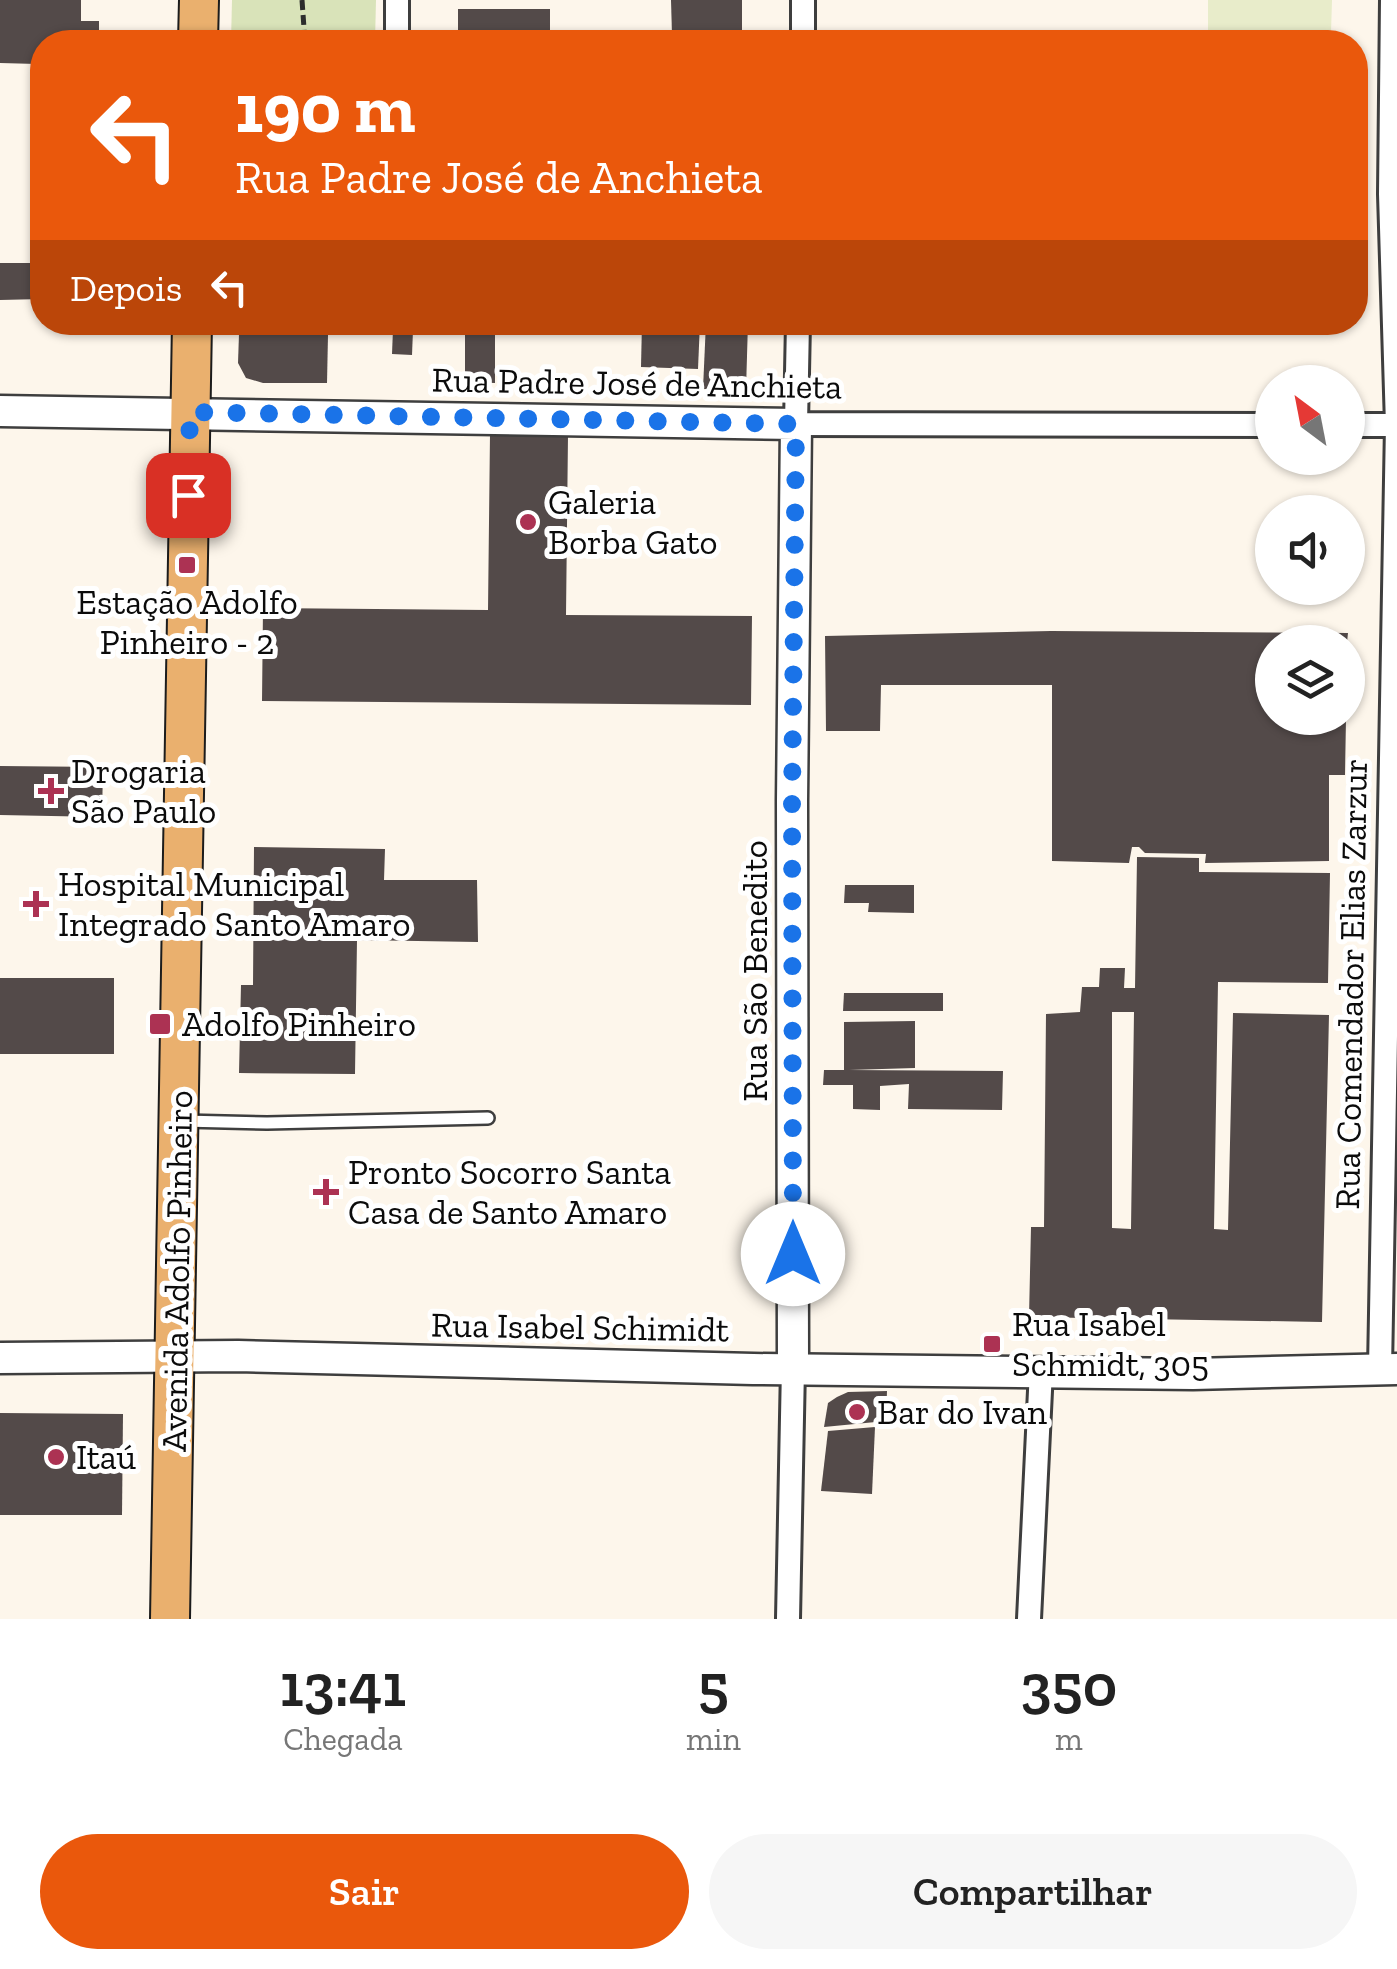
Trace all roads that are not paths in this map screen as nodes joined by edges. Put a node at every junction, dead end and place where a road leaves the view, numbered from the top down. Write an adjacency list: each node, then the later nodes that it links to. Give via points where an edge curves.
1 (199, 0): 5 (main road)
2 (397, 0): 6 (street)
3 (804, 0): 7 (street)
4 (1392, 0): 8 (street, Rua Comendador Elias Zarzur)
5 (198, 30)
6 (398, 30)
7 (803, 30)
8 (1393, 194): 16 (street, Rua Comendador Elias Zarzur)
9 (192, 335): 12 (main road, Avenida Adolfo Pinheiro)
10 (798, 335): 13 (street, Rua São Benedito)
11 (0, 411): 12 (street, Rua Padre José de Anchieta)
12 (190, 412): 13 (street, Rua Padre José de Anchieta); 18 (main road, Avenida Adolfo Pinheiro)
13 (796, 424): 14 (street, Rua Padre José de Anchieta); 21 (street, Rua São Benedito)
14 (1255, 425)
15 (1365, 425): 16 (street)
16 (1397, 426): 22 (street, Rua Comendador Elias Zarzur)
17 (488, 1118): 18 (lane)
18 (180, 1120): 19 (main road, Avenida Adolfo Pinheiro)
19 (176, 1356): 20 (street, Rua Isabel Schimidt); 21 (street, Rua Isabel Schimidt); 24 (main road, Avenida Adolfo Pinheiro)
20 (0, 1358)
21 (793, 1367): 23 (street, Rua Isabel Schimidt); 25 (street, Rua São Benedito)
22 (1388, 1369): 23 (street, Rua Isabel Schimidt)
23 (1042, 1370): 26 (street)
24 (170, 1619)
25 (788, 1619)
26 (1029, 1619)

